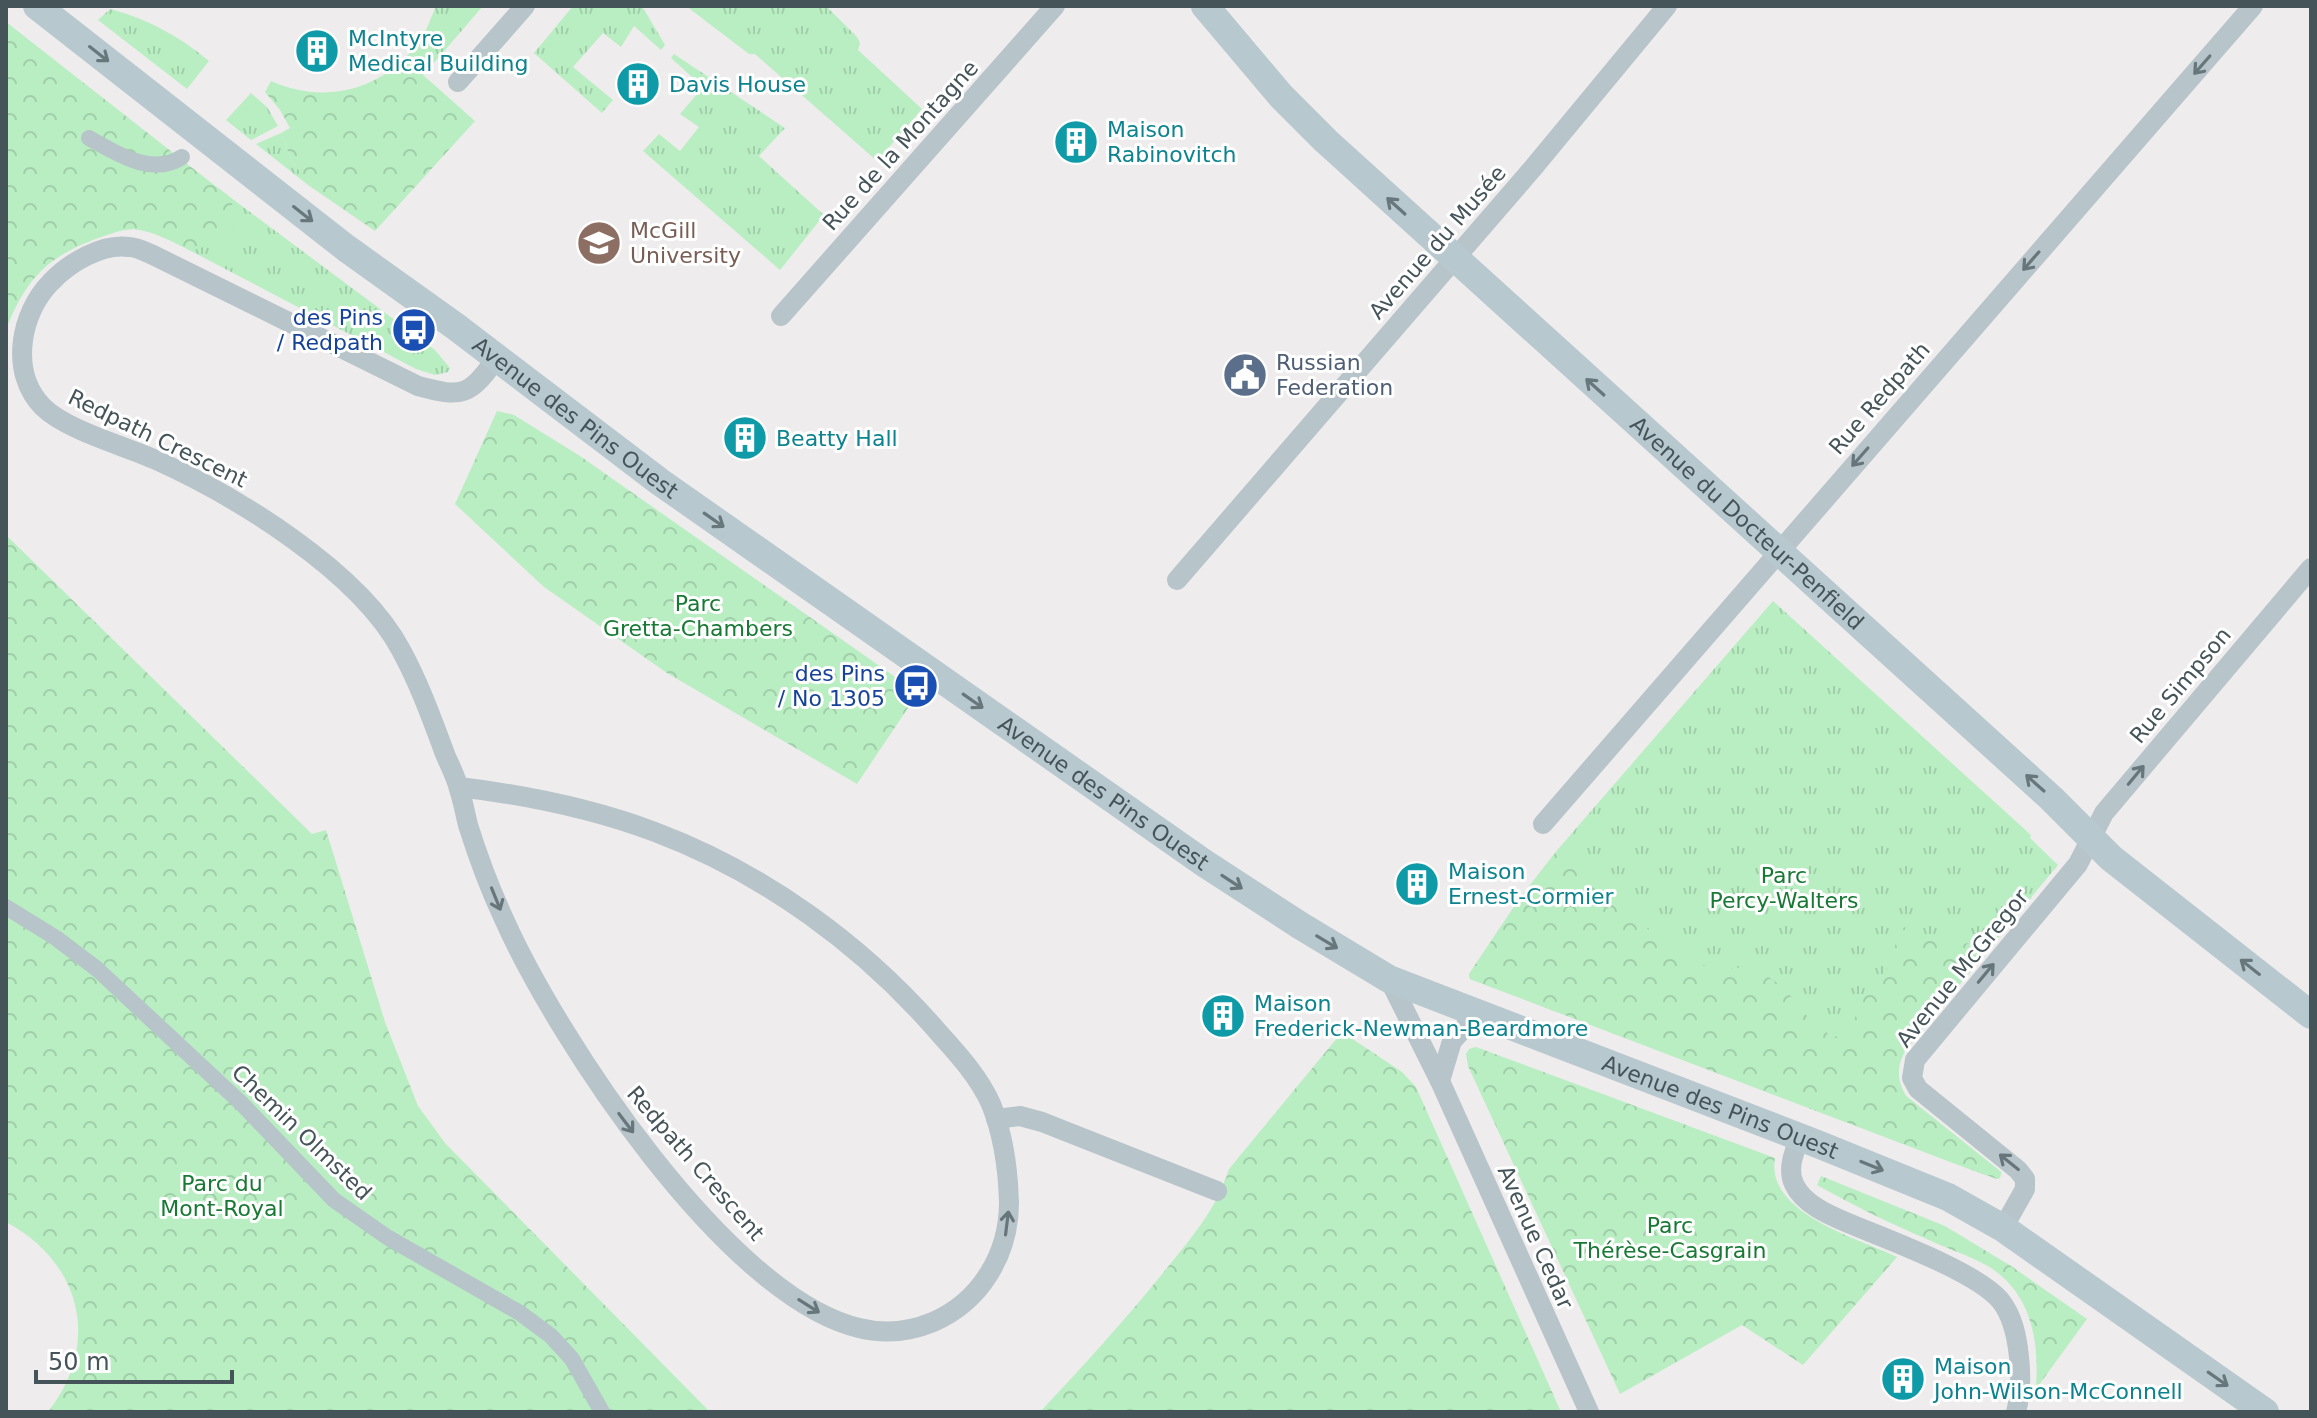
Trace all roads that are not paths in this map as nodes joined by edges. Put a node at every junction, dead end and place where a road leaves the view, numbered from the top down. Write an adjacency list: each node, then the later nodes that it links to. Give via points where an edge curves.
1 (37, 6): 12 (main road, Avenue des Pins Ouest, one-way to 12)
2 (525, 6): 7 (street)
3 (1055, 6): 11 (street, Rue de la Montagne)
4 (1205, 6): 10 (main road, Avenue du Docteur-Penfield, one-way to 4, via 1288,104)
5 (1667, 6): 10 (street, Avenue du Musée)
6 (2253, 6): 13 (street, Rue Redpath, one-way to 13)
7 (458, 82)
8 (89, 138): 9 (street, via 147,164)
9 (182, 157)
10 (1454, 258): 13 (main road, Avenue du Docteur-Penfield, one-way to 10); 15 (street, Avenue du Musée)
11 (781, 316)
12 (496, 359): 16 (street, Redpath Crescent, via 478,385 465,391 418,386 153,255 121,246 73,264 47,286 27,321 22,345 30,388 47,411 247,508 371,607 406,659); 20 (main road, Avenue des Pins Ouest, one-way to 20, via 660,482 1192,855)
13 (1778, 552): 17 (street, Rue Redpath); 18 (main road, Avenue du Docteur-Penfield, one-way to 13)
14 (2311, 568): 18 (street, Rue Simpson, one-way to 14, via 2104,813)
15 (1177, 580)
16 (459, 787): 24 (street, Redpath Crescent, via 564,804 622,821 699,851 765,887 842,940 904,995 970,1069); 24 (street, Redpath Crescent, one-way to 24, via 468,826 511,934 543,996 613,1106 734,1247 813,1309 855,1327 900,1331 943,1317 979,1287 996,1261 1007,1229 1005,1161)
17 (1543, 824)
18 (2090, 838): 22 (main road, Avenue du Docteur-Penfield, one-way to 18); 27 (street, Avenue McGregor, one-way to 18, via 2025,1189 2025,1179 1918,1089 1913,1065 2078,864)
19 (6, 907): 28 (street, Chemin Olmsted, via 97,969 241,1103 334,1200 551,1336 572,1359)
20 (1389, 979): 21 (main road, Avenue des Pins Ouest); 23 (street, Avenue Cedar)
21 (1477, 1014): 23 (street, via 1452,1041); 25 (main road, Avenue des Pins Ouest)
22 (2311, 1015)
23 (1440, 1081): 29 (street, Avenue Cedar)
24 (996, 1119): 26 (street, via 1020,1116 1042,1122)
25 (1800, 1137): 27 (main road, Avenue des Pins Ouest, one-way to 27, via 1948,1197); 30 (street, via 1791,1176 1807,1200 1968,1276 2000,1300 2018,1342)
26 (1217, 1191)
27 (2003, 1228): 31 (main road, Avenue des Pins Ouest, one-way to 31)
28 (602, 1412)
29 (1589, 1412)
30 (2016, 1412)
31 (2265, 1412)

